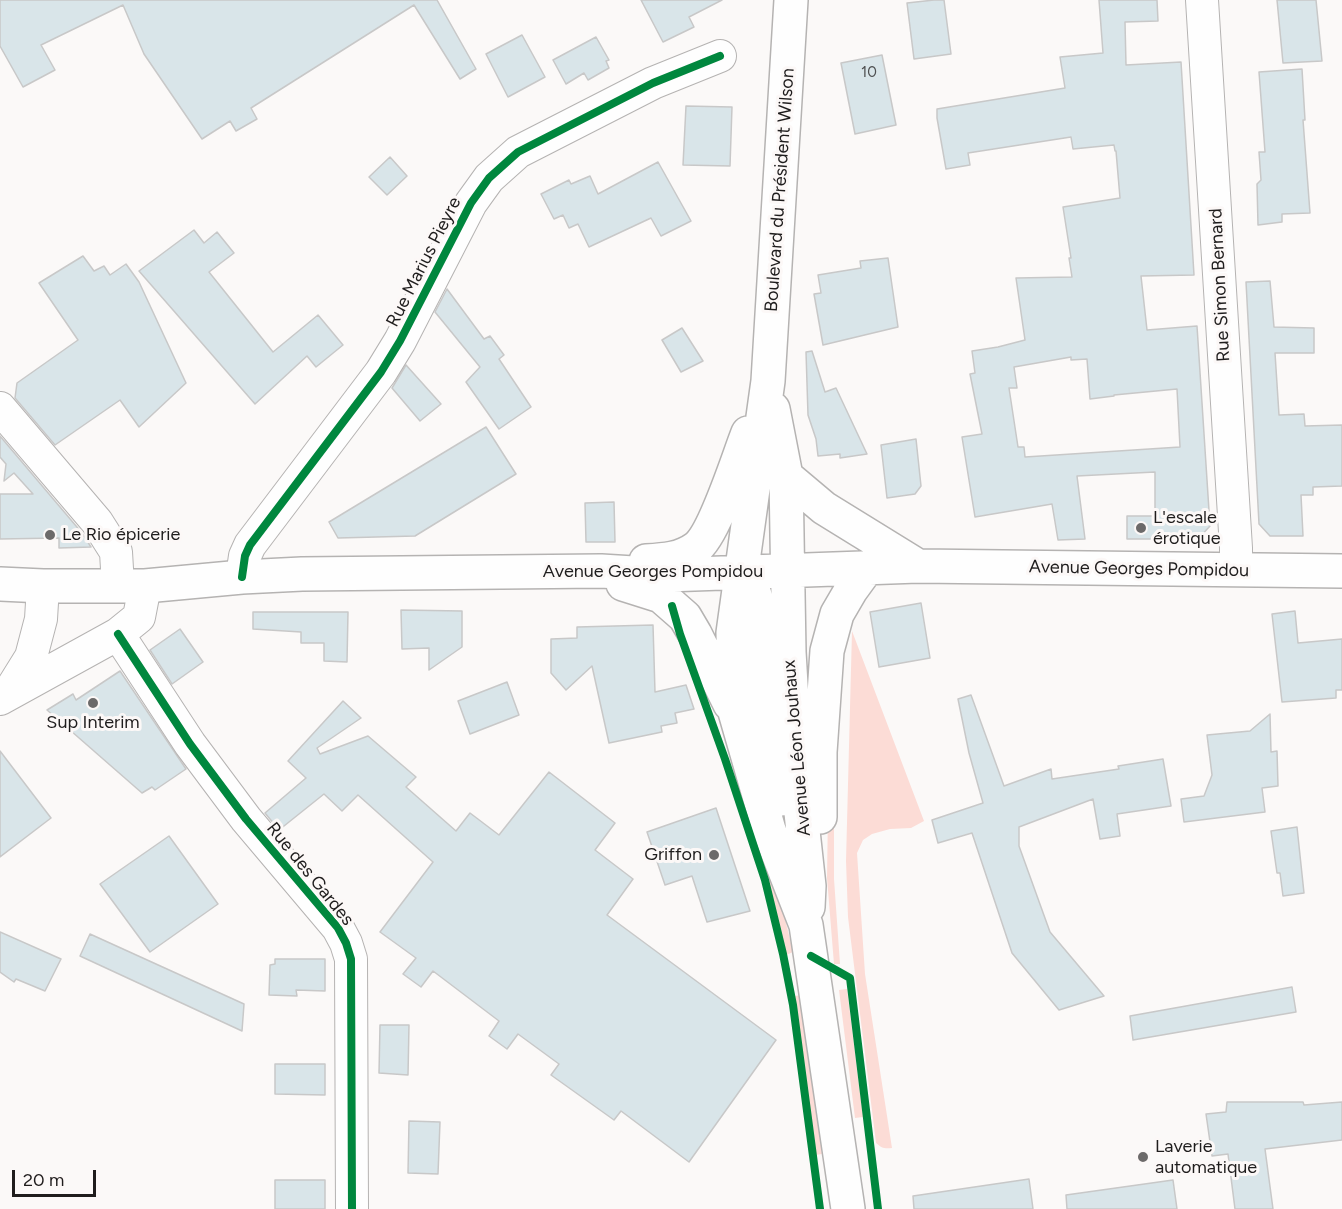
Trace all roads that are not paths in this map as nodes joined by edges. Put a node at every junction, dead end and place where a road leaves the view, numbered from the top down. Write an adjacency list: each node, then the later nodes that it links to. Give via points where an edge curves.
1 (791, 0): 4 (main road, Boulevard du Président Wilson)
2 (1202, 0): 9 (street, Rue Simon Bernard)
3 (720, 56): 14 (street, Rue Marius Pieyre, via 653,83 518,152 489,178 471,203 381,372 250,545)
4 (768, 381): 6 (main road, Boulevard du Président Wilson); 11 (main road, via 705,539 671,560 626,562); 13 (main road, Boulevard du Président Wilson)
5 (0, 408): 17 (street, via 97,522)
6 (786, 476): 7 (main road, via 824,508); 12 (main road, Boulevard du Président Wilson)
7 (918, 566): 8 (main road, Avenue Georges Pompidou); 9 (main road, Avenue Georges Pompidou)
8 (867, 568): 12 (main road, Avenue Georges Pompidou); 21 (main road, via 837,614 826,651 819,857)
9 (1236, 569): 10 (main road, Avenue Georges Pompidou)
10 (1342, 570)
11 (601, 571): 13 (main road, Avenue Georges Pompidou, via 666,575); 14 (main road, Avenue Georges Pompidou); 20 (main road, via 618,582 661,596 685,617)
12 (788, 571): 13 (main road, Avenue Georges Pompidou); 21 (main road, Avenue Léon Jouhaux, via 796,767)
13 (742, 572): 20 (main road, Avenue Léon Jouhaux, via 733,633); 21 (main road, via 755,595 760,691 791,845)
14 (242, 578): 17 (main road, Avenue Georges Pompidou)
15 (0, 584): 16 (main road, Avenue Georges Pompidou)
16 (43, 586): 17 (main road, Avenue Georges Pompidou); 19 (street, via 41,619 31,657)
17 (131, 586): 18 (street, via 140,617)
18 (118, 634): 19 (street); 23 (street, Rue des Gardes, via 190,744 346,943 351,960)
19 (4, 697)
20 (735, 712): 22 (main road, Avenue Léon Jouhaux, via 769,830)
21 (809, 886): 22 (main road, Avenue Léon Jouhaux)
22 (806, 925): 24 (main road, Avenue Léon Jouhaux)
23 (352, 1209)
24 (848, 1209)

